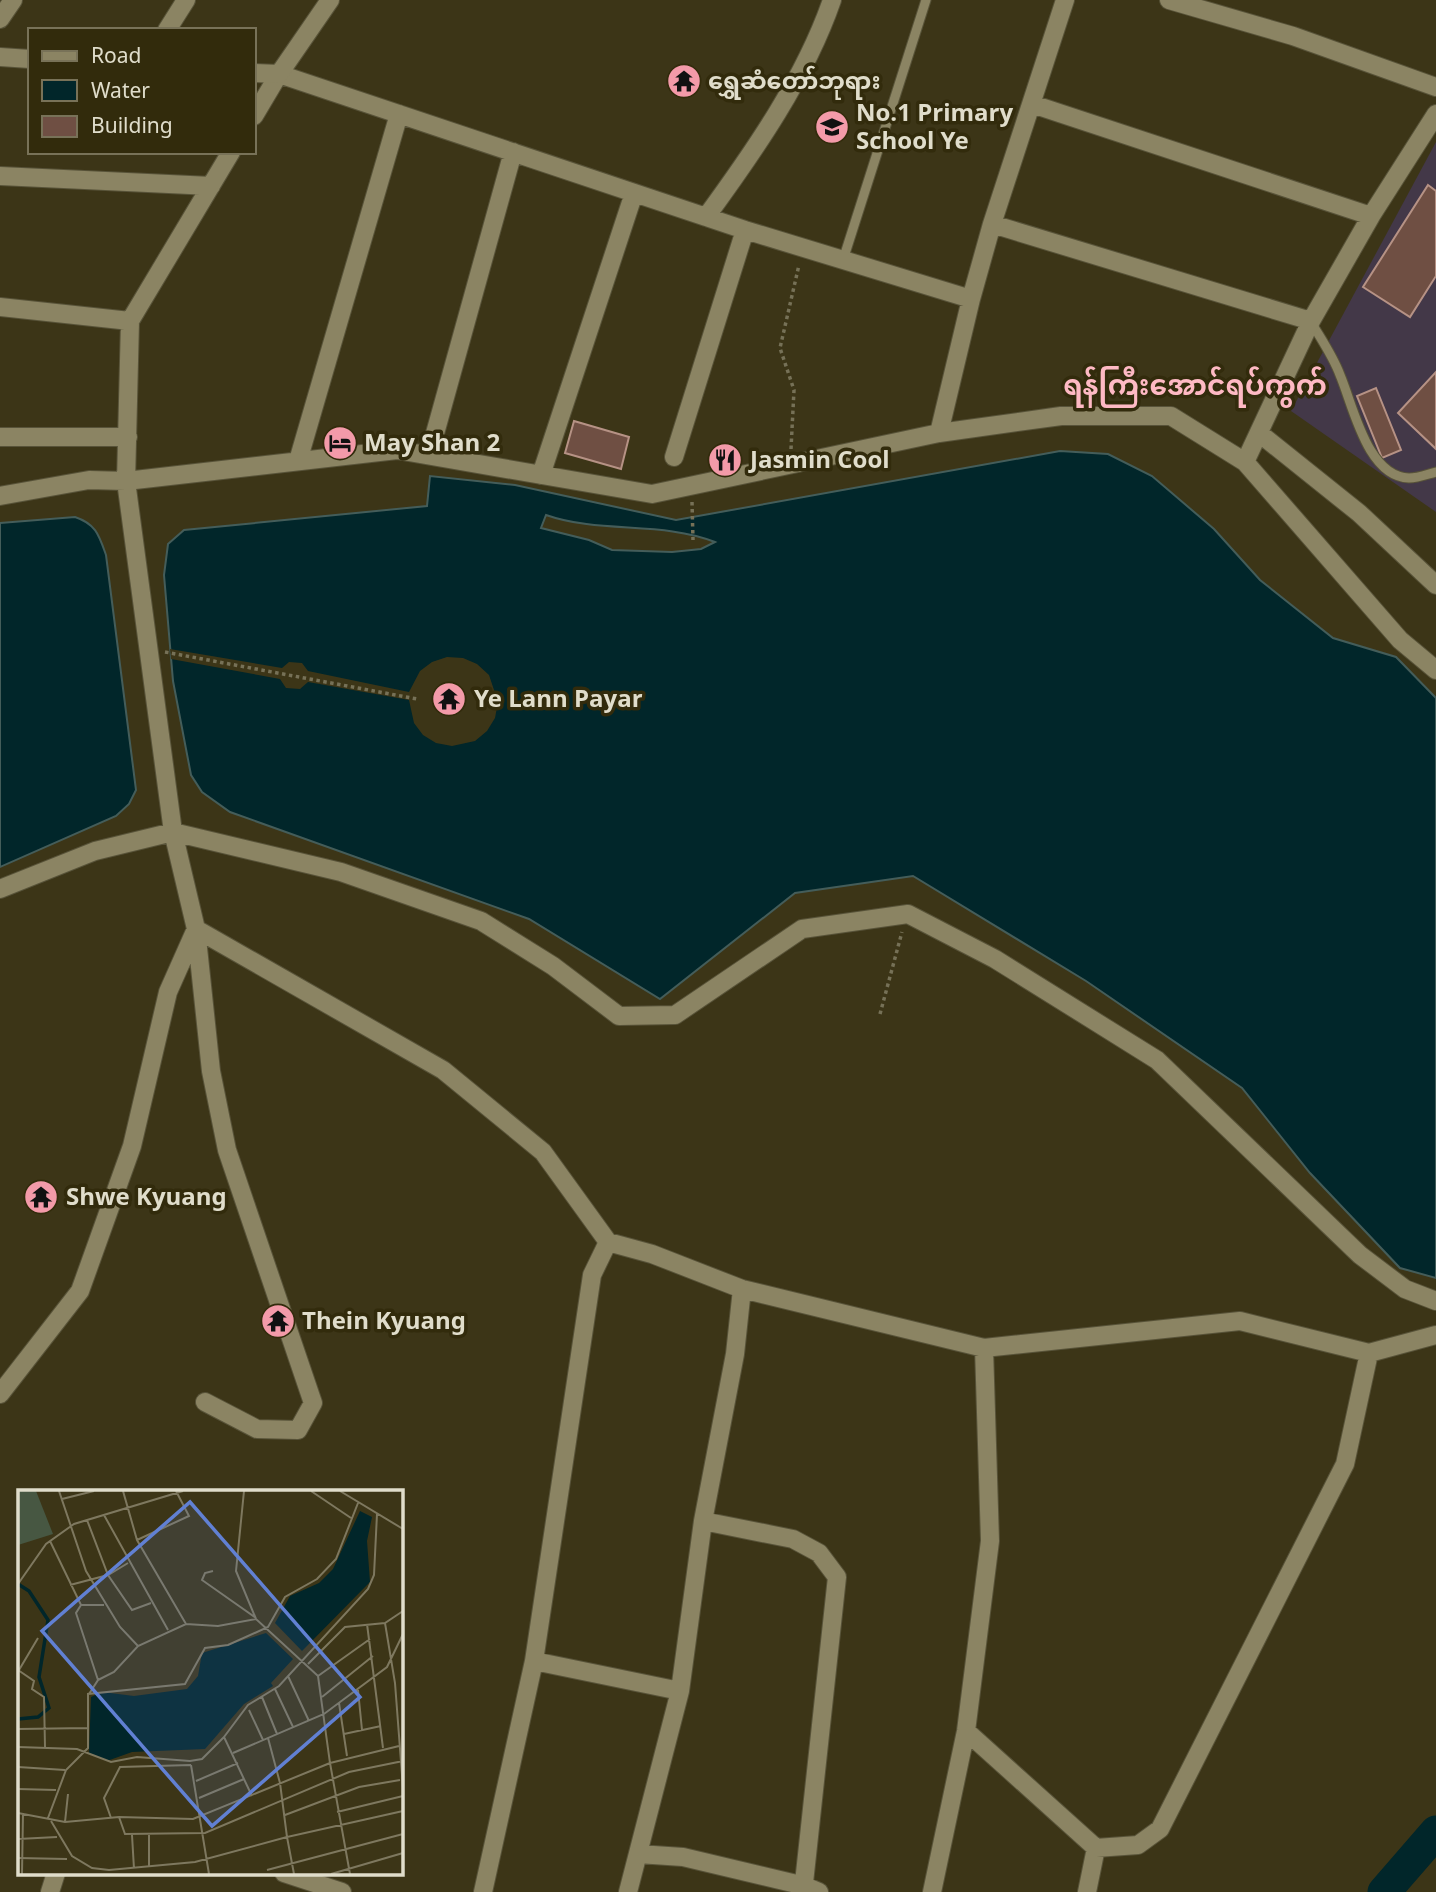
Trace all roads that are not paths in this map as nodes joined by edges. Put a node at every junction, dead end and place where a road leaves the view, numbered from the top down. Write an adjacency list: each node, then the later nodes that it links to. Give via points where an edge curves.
1 (13, 0): 8 (street)
2 (186, 0): 9 (street)
3 (330, 0): 13 (street)
4 (832, 0): 25 (street, via 820,35 751,155)
5 (926, 0): 28 (lane)
6 (1065, 0): 15 (street)
7 (1169, 0): 14 (street, via 1293,36)
8 (0, 19)
9 (168, 28)
10 (0, 57): 11 (street)
11 (28, 58)
12 (256, 72): 13 (street)
13 (279, 74): 16 (street); 17 (street)
14 (1436, 87)
15 (1032, 104): 24 (street); 26 (street)
16 (256, 113)
17 (398, 114): 19 (street); 39 (street)
18 (1436, 114): 24 (street)
19 (513, 152): 23 (street); 37 (street)
20 (230, 154): 22 (street)
21 (0, 176): 22 (street)
22 (211, 186): 31 (street)
23 (634, 193): 25 (street); 42 (street)
24 (1371, 216): 32 (street)
25 (706, 217): 27 (street)
26 (992, 224): 29 (street); 32 (street)
27 (745, 230): 28 (street); 38 (street)
28 (843, 260): 29 (street)
29 (971, 299): 33 (street)
30 (0, 307): 31 (street)
31 (130, 321): 36 (street)
32 (1311, 321): 34 (street); 41 (lane, via 1340,373 1357,425 1376,460 1408,478)
33 (939, 433): 40 (street, via 1061,416 1171,416); 42 (street, via 652,494)
34 (1259, 433): 40 (street); 45 (street, via 1359,513)
35 (0, 437): 36 (street)
36 (128, 437): 43 (street)
37 (429, 455): 39 (street, via 397,450); 42 (street)
38 (674, 457)
39 (298, 461): 43 (street)
40 (1245, 462): 46 (street, via 1400,640)
41 (1436, 472)
42 (541, 475)
43 (126, 481): 44 (street, via 89,481); 47 (street)
44 (0, 496)
45 (1436, 585)
46 (1436, 670)
47 (173, 832): 48 (street, via 95,851); 49 (street); 52 (street, via 341,872 481,921 553,966 619,1016 675,1015 802,929 908,914 995,959 1157,1060 1360,1255 1405,1289)
48 (0, 889)
49 (196, 929): 50 (street, via 443,1070 543,1152); 56 (street, via 168,992 132,1146 80,1291); 57 (street, via 211,1071 227,1150 313,1403 298,1430 257,1429)
50 (608, 1242): 51 (street); 59 (street, via 592,1275)
51 (742, 1289): 54 (street); 58 (street, via 736,1354)
52 (1436, 1301)
53 (1436, 1335): 55 (street)
54 (984, 1348): 55 (street, via 1240,1321); 61 (street, via 990,1541)
55 (1369, 1353): 62 (street, via 1345,1464 1160,1829 1138,1845)
56 (0, 1394)
57 (205, 1402)
58 (703, 1521): 60 (street); 66 (street, via 793,1539 819,1553 837,1577)
59 (534, 1661): 60 (street); 69 (street)
60 (680, 1691): 63 (street)
61 (965, 1731): 62 (street); 71 (street)
62 (1096, 1848): 72 (street)
63 (638, 1854): 66 (street, via 684,1857); 70 (street)
64 (56, 1874): 67 (street)
65 (287, 1874): 68 (street)
66 (809, 1890)
67 (50, 1892)
68 (342, 1892)
69 (484, 1892)
70 (628, 1892)
71 (932, 1892)
72 (1087, 1892)

